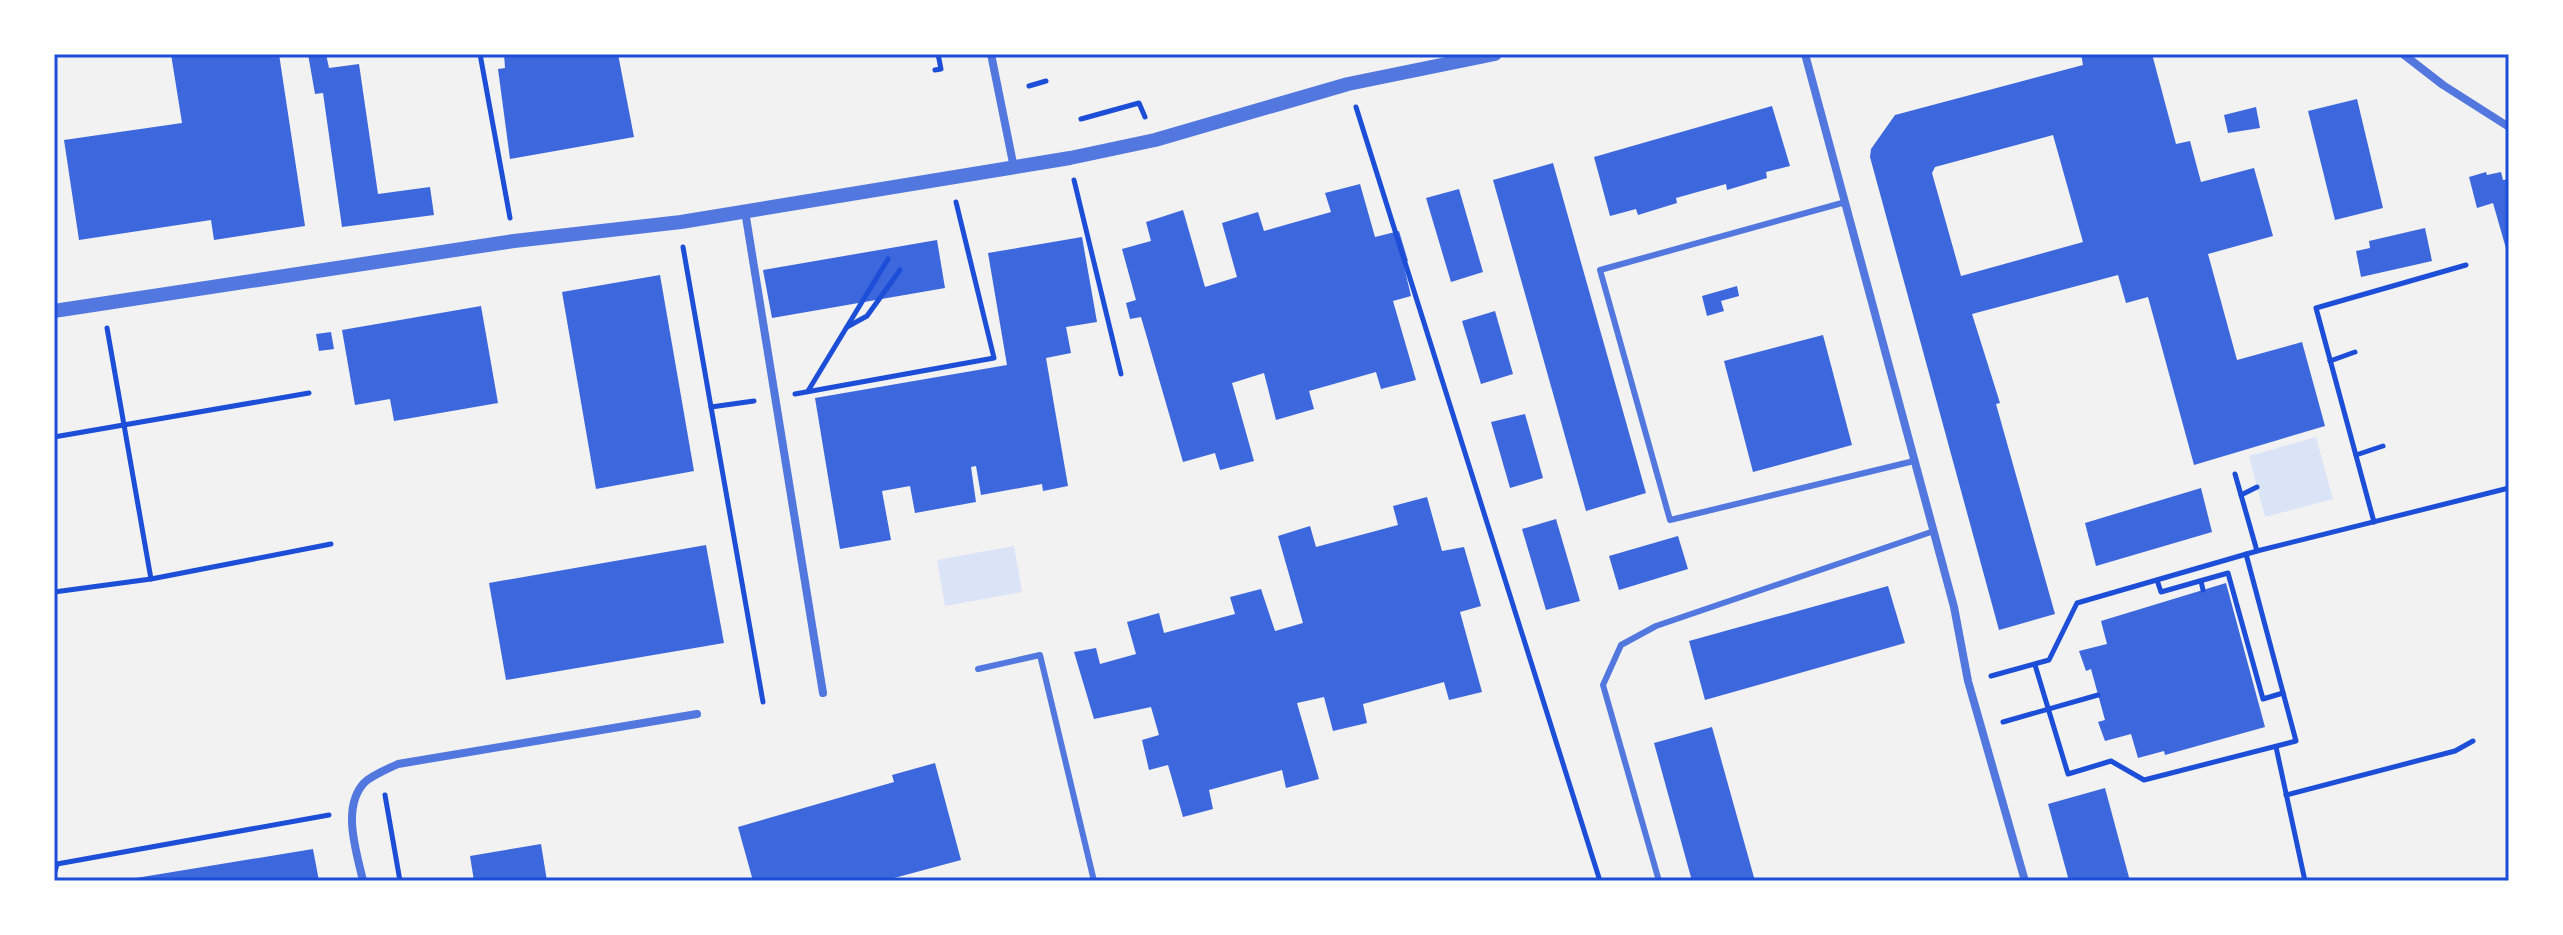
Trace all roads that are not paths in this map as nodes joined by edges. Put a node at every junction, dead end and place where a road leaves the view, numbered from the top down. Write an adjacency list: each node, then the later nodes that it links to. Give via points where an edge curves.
1 (991, 54): 6 (street)
2 (1495, 54): 6 (street, via 1348,84 1155,140)
3 (1805, 54): 7 (street)
4 (2403, 54): 5 (street)
5 (2509, 127)
6 (1014, 168): 8 (street)
7 (1842, 203): 10 (street); 10 (lane, via 1600,270 1670,520)
8 (745, 211): 9 (street); 13 (street)
9 (54, 311)
10 (1914, 461): 11 (street)
11 (1934, 531): 17 (lane, via 1656,626 1621,645 1603,685); 18 (street, via 1968,681)
12 (978, 669): 16 (lane, via 1040,655)
13 (823, 693)
14 (697, 714): 15 (street, via 398,764 364,783 353,811)
15 (363, 881)
16 (1094, 881)
17 (1659, 881)
18 (2025, 881)

